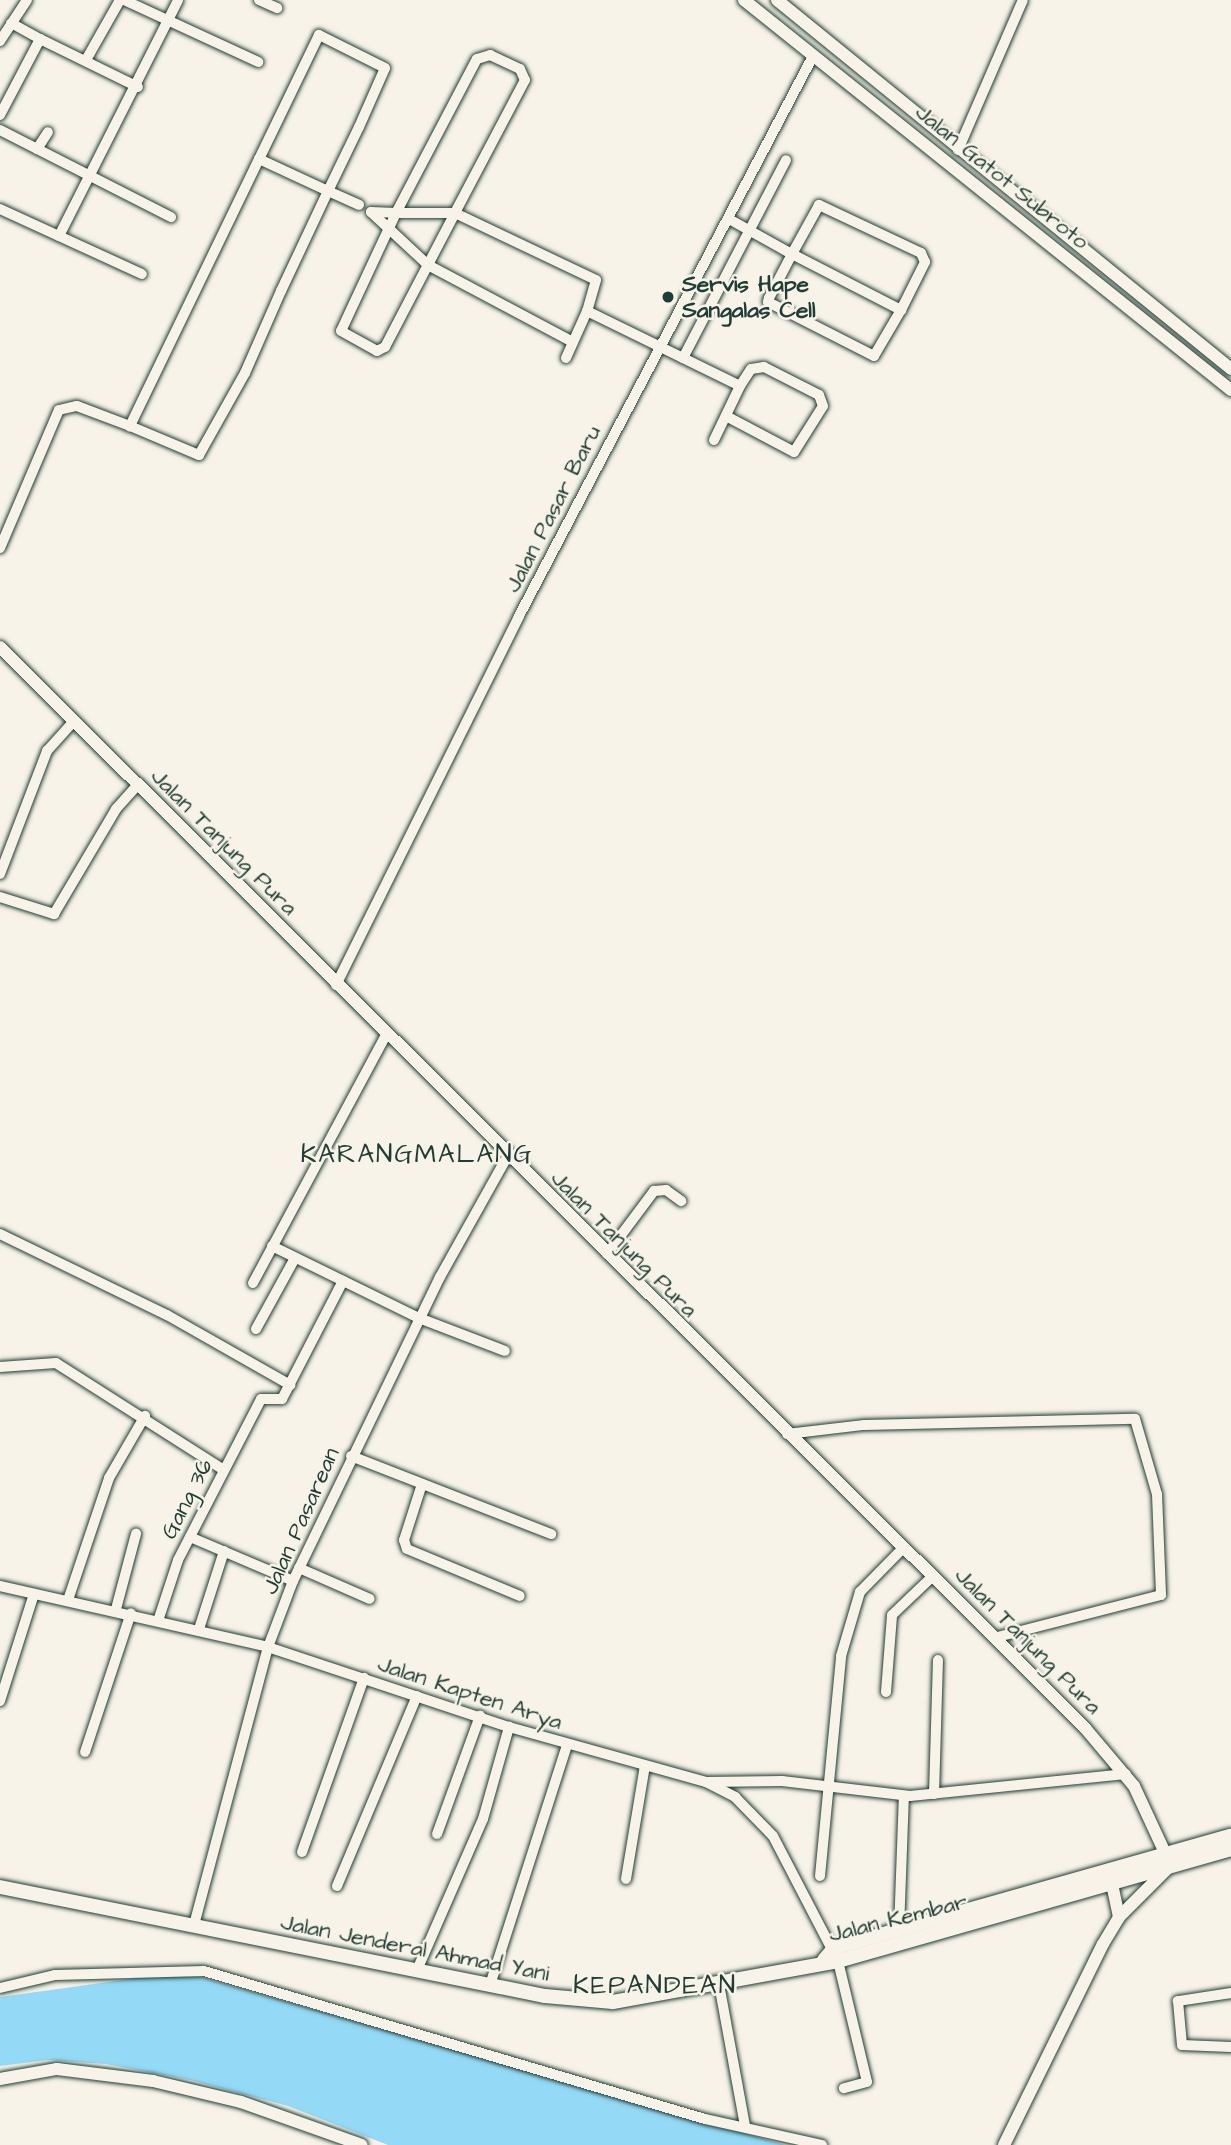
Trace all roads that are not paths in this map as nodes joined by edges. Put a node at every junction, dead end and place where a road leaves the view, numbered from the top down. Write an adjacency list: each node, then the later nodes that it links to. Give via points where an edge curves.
1 (27, 0): 10 (street)
2 (122, 0): 9 (street); 14 (street)
3 (178, 0): 9 (street)
4 (259, 0): 8 (street)
5 (744, 0): 13 (street, Jalan Gatot Subroto)
6 (776, 0): 21 (street, Jalan Gatot Subroto)
7 (1023, 0): 21 (street)
8 (277, 8)
9 (169, 21): 15 (street); 16 (street)
10 (11, 23): 11 (street); 12 (street)
11 (40, 39): 14 (street); 17 (street)
12 (0, 41)
13 (813, 56): 31 (street, Jalan Pasar Baru); 46 (street, Jalan Gatot Subroto)
14 (86, 60): 16 (street)
15 (257, 62)
16 (138, 86): 24 (street)
17 (0, 115)
18 (0, 131): 20 (street)
19 (48, 132): 20 (street)
20 (37, 149): 24 (street)
21 (958, 150): 44 (street, Jalan Gatot Subroto)
22 (259, 159): 25 (street); 25 (street, via 319,35 385,68); 48 (street)
23 (786, 160): 33 (street)
24 (92, 175): 30 (street); 34 (street)
25 (328, 191): 26 (street); 48 (street, via 245,373 199,455)
26 (359, 205)
27 (0, 209): 34 (street)
28 (455, 213): 29 (street); 29 (street, via 525,80 520,69 490,55 471,69); 36 (street); 39 (street, via 596,280)
29 (396, 214): 32 (street); 32 (street, via 371,212)
30 (171, 217)
31 (729, 219): 33 (street); 41 (street, Jalan Pasar Baru)
32 (388, 229): 36 (street); 36 (street, via 342,334 381,350)
33 (750, 232): 35 (street); 43 (street)
34 (60, 236): 37 (street)
35 (792, 254): 38 (street); 38 (street, via 769,298 772,310 874,356); 38 (street, via 818,207 827,205 925,257)
36 (428, 265): 40 (street)
37 (142, 274)
38 (901, 310)
39 (587, 311): 40 (street); 41 (street)
40 (573, 342): 42 (street)
41 (659, 346): 43 (street); 56 (street, Jalan Pasar Baru)
42 (566, 358)
43 (683, 358): 45 (street)
44 (1231, 369)
45 (740, 386): 47 (street); 47 (street, via 751,369 764,367 819,395 823,406 794,452)
46 (1231, 390)
47 (726, 416): 49 (street)
48 (130, 426): 50 (street, via 77,406 59,410)
49 (713, 440)
50 (0, 548)
51 (0, 648): 52 (street, Jalan Tanjung Pura)
52 (72, 723): 53 (street, Jalan Tanjung Pura); 54 (street, via 47,751)
53 (137, 786): 55 (street, via 54,914); 56 (street, Jalan Tanjung Pura)
54 (0, 874)
55 (0, 897)
56 (337, 985): 57 (street, Jalan Tanjung Pura)
57 (386, 1035): 58 (street, Jalan Tanjung Pura); 61 (street)
58 (507, 1157): 62 (street, Jalan Tanjung Pura); 66 (street, Jalan Pasarean)
59 (681, 1201): 62 (street, via 661,1188 654,1191)
60 (0, 1234): 70 (street, via 167,1315)
61 (272, 1246): 63 (street); 65 (street)
62 (607, 1254): 72 (street, Jalan Tanjung Pura)
63 (295, 1258): 64 (street); 67 (street)
64 (343, 1281): 66 (street); 70 (street)
65 (253, 1283)
66 (419, 1318): 68 (street); 73 (street, Jalan Pasarean)
67 (256, 1329)
68 (505, 1351)
69 (0, 1367): 71 (street, via 56,1363)
70 (289, 1385): 74 (street, Gang 36, via 280,1400 261,1399)
71 (145, 1416): 74 (street); 88 (street, via 105,1488)
72 (787, 1434): 79 (street, Jalan Tanjung Pura); 93 (street, via 864,1424 1135,1419 1157,1494 1161,1595)
73 (351, 1457): 75 (street); 81 (street, Jalan Pasarean)
74 (224, 1470): 78 (street, Gang 36)
75 (422, 1484): 77 (street); 86 (street, via 405,1546)
76 (136, 1534): 89 (street)
77 (551, 1534)
78 (190, 1537): 80 (street); 91 (street, Gang 36)
79 (904, 1547): 82 (street, Jalan Tanjung Pura); 107 (street, via 866,1582 856,1601 837,1679)
80 (224, 1551): 83 (street); 92 (street)
81 (299, 1568): 83 (street, Jalan Pasarean); 87 (street)
82 (933, 1576): 93 (street, Jalan Tanjung Pura); 97 (street, via 892,1615)
83 (293, 1581): 94 (street, Jalan Pasarean)
84 (0, 1586): 85 (street, Jalan Kapten Arya)
85 (34, 1594): 88 (street, Jalan Kapten Arya); 99 (street)
86 (520, 1596)
87 (370, 1599)
88 (68, 1600): 89 (street, Jalan Kapten Arya)
89 (116, 1609): 90 (street, Jalan Kapten Arya)
90 (131, 1613): 91 (street, Jalan Kapten Arya); 103 (street)
91 (158, 1622): 92 (street, Jalan Kapten Arya)
92 (199, 1629): 94 (street, Jalan Kapten Arya)
93 (994, 1638): 105 (street, Jalan Tanjung Pura)
94 (268, 1647): 96 (street, Jalan Kapten Arya); 121 (street, Jalan Pasarean)
95 (938, 1660): 108 (street)
96 (364, 1678): 98 (street, Jalan Kapten Arya); 113 (street)
97 (886, 1692)
98 (417, 1696): 100 (street, Jalan Kapten Arya); 118 (street)
99 (0, 1701)
100 (480, 1716): 101 (street, Jalan Kapten Arya); 110 (street)
101 (509, 1727): 102 (street, Jalan Kapten Arya); 124 (street, via 482,1819)
102 (567, 1745): 104 (street, Jalan Kapten Arya); 126 (street)
103 (85, 1752)
104 (645, 1766): 106 (street, Jalan Kapten Arya); 116 (street)
105 (1126, 1774): 108 (street); 114 (street, Jalan Tanjung Pura)
106 (706, 1782): 107 (street, via 732,1778); 123 (street, Jalan Kapten Arya, via 760,1817)
107 (829, 1788): 109 (street); 115 (street)
108 (934, 1794): 109 (street)
109 (904, 1797): 122 (street)
110 (437, 1834)
111 (1231, 1836): 114 (main road, Jalan Kembar)
112 (1231, 1849): 114 (main road, Jalan Kembar)
113 (302, 1852)
114 (1167, 1861): 117 (main road, Jalan Kembar); 120 (street); 122 (main road, Jalan Kembar)
115 (820, 1876)
116 (626, 1879)
117 (1112, 1884): 120 (street); 123 (main road, Jalan Kembar)
118 (337, 1886)
119 (0, 1887): 121 (main road, Jalan Jenderal Ahmad Yani)
120 (1119, 1917): 135 (street)
121 (194, 1925): 124 (main road, Jalan Jenderal Ahmad Yani)
122 (899, 1930): 123 (main road, Jalan Kembar)
123 (832, 1956): 125 (main road, Jalan Jenderal Ahmad Yani); 131 (street, Jalan Kapten Arya, via 867,2082)
124 (417, 1970): 126 (main road, Jalan Jenderal Ahmad Yani)
125 (719, 1984): 126 (main road, Jalan Jenderal Ahmad Yani, via 613,2002); 132 (street)
126 (490, 1985)
127 (0, 1988): 132 (street, via 55,1975 204,1971)
128 (1231, 1993): 129 (street, via 1178,2001 1182,2045)
129 (1231, 2047)
130 (0, 2079): 133 (street, via 57,2070 153,2081 241,2102)
131 (844, 2088)
132 (745, 2125): 134 (street)
133 (362, 2145)
134 (822, 2145)
135 (1004, 2145)

